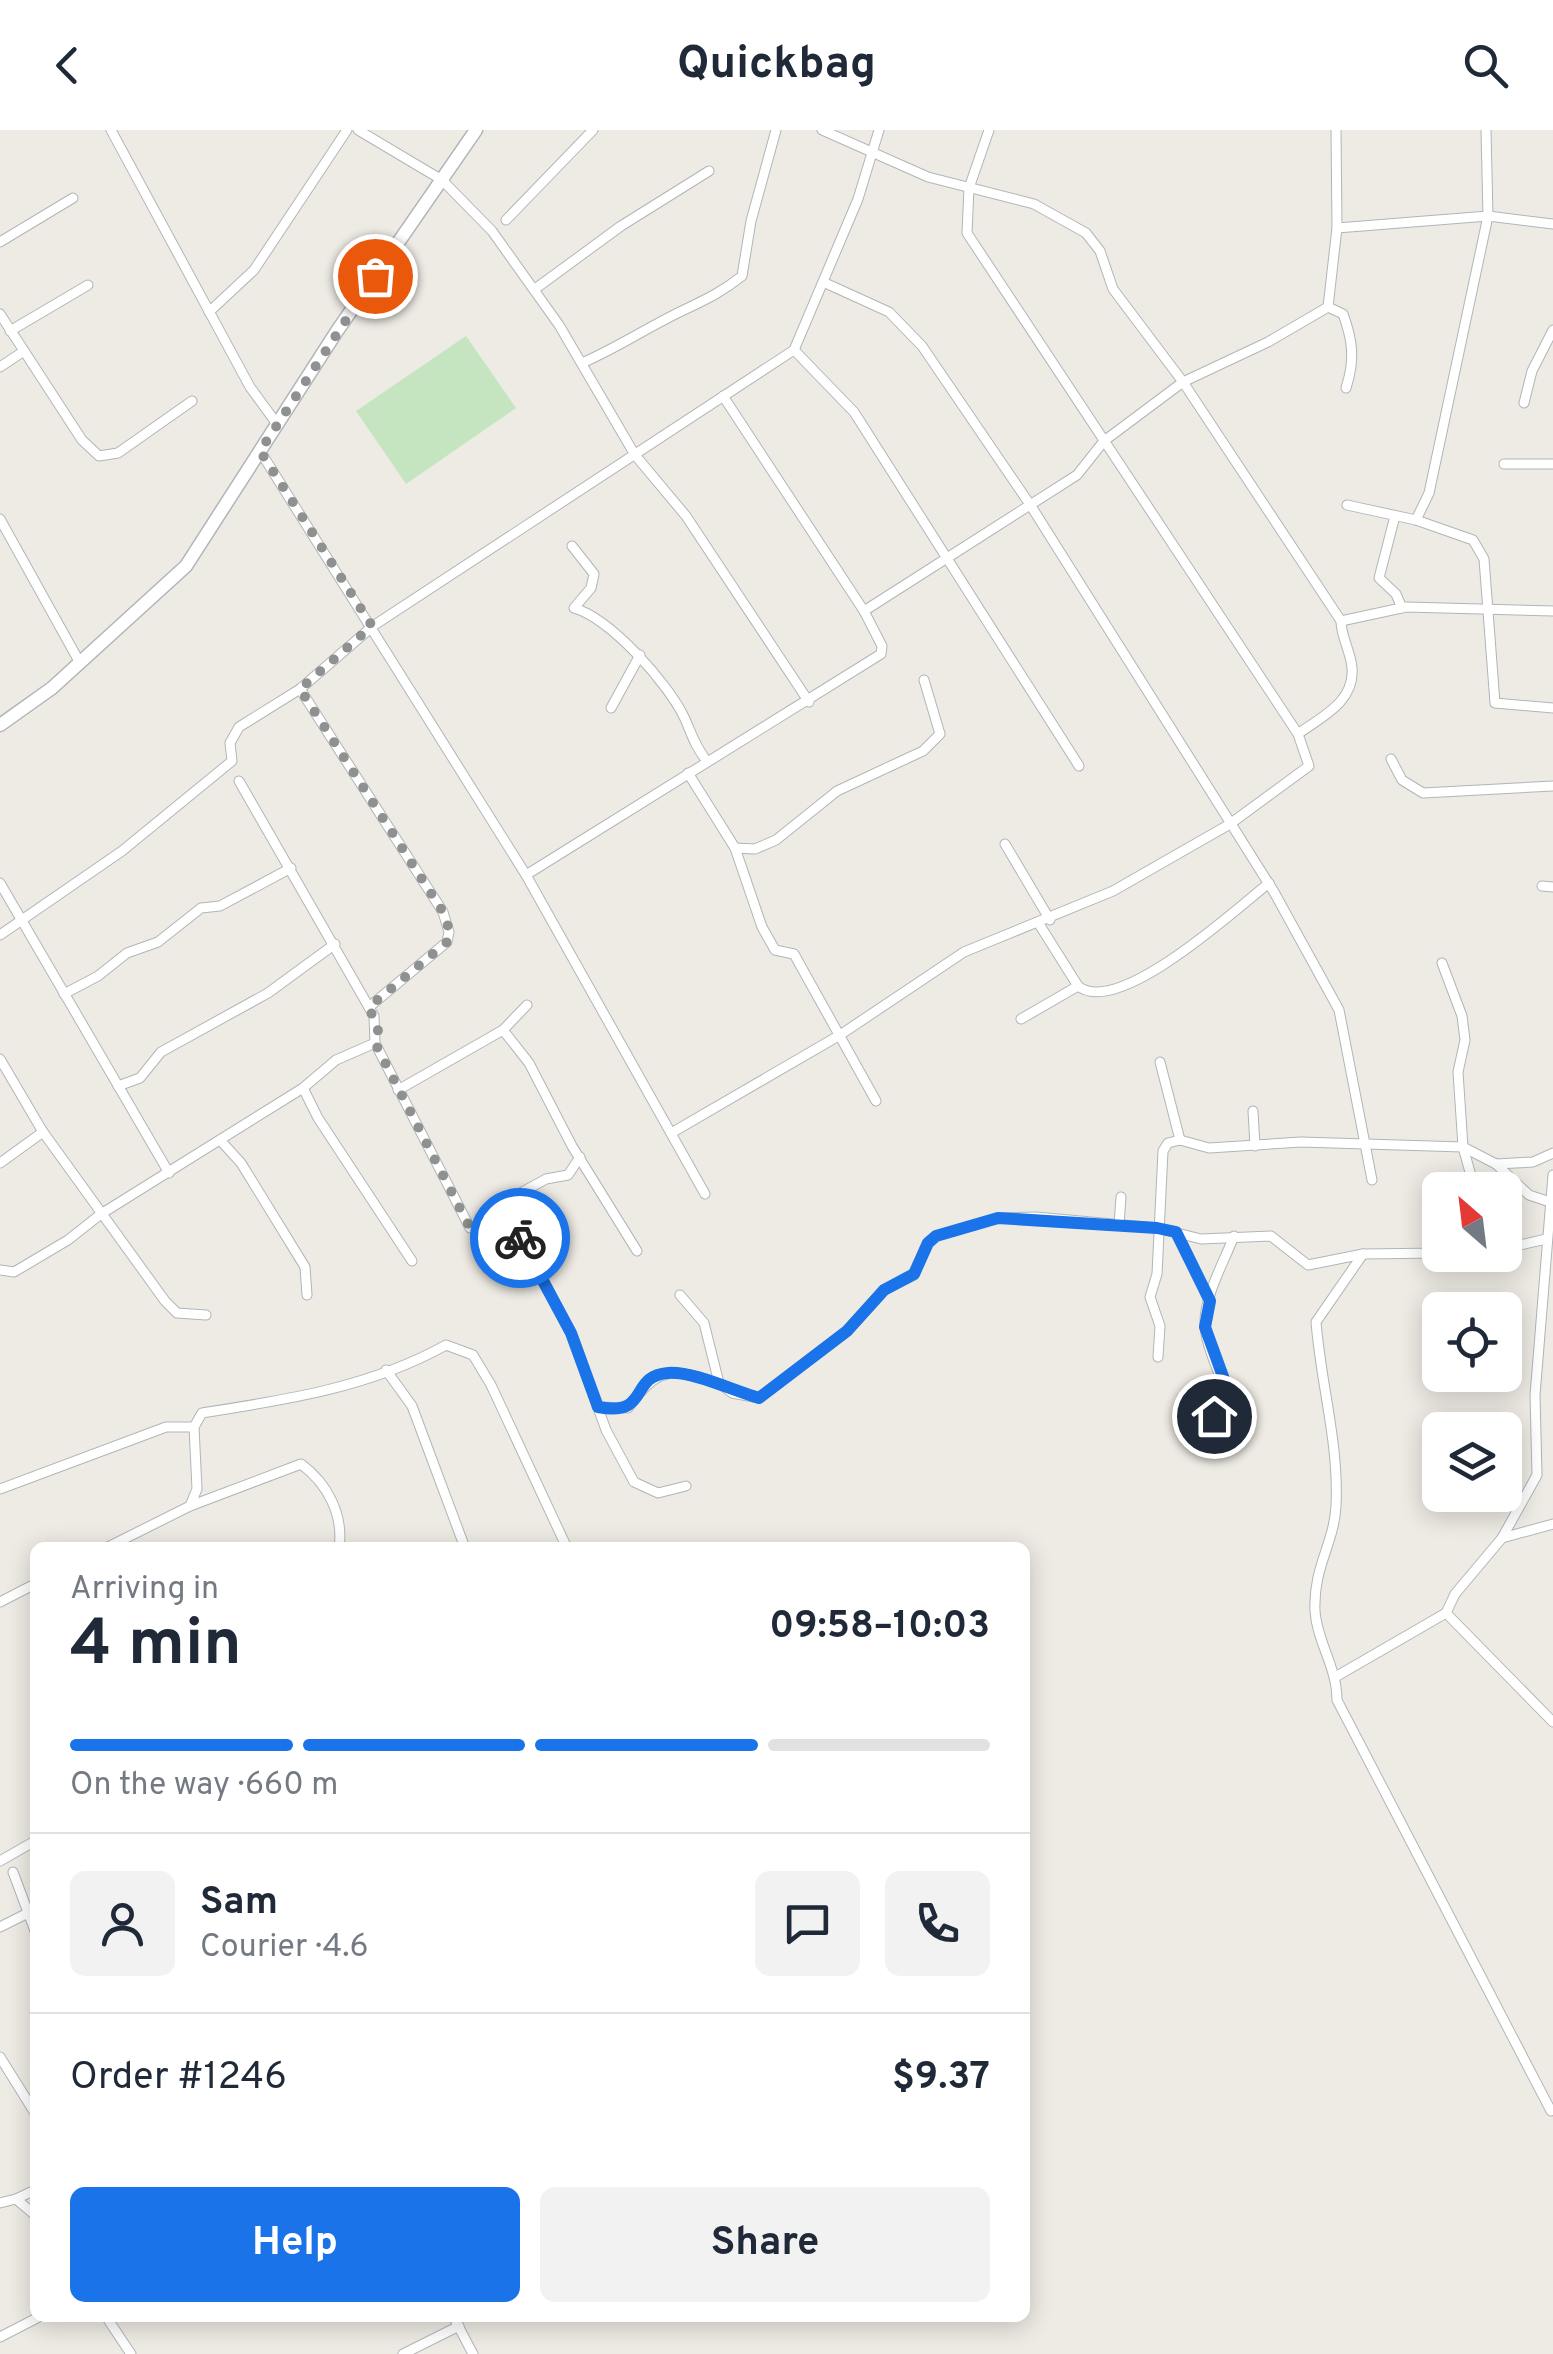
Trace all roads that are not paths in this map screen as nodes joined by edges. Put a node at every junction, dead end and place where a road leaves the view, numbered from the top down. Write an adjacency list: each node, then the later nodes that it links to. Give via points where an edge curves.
1 (347, 130): 26 (street, via 254,270)
2 (358, 130): 14 (street)
3 (476, 130): 14 (street)
4 (592, 130): 18 (street)
5 (776, 130): 32 (street, via 742,276 713,300)
6 (822, 130): 12 (street)
7 (878, 130): 12 (street)
8 (990, 130): 15 (street)
9 (1336, 130): 20 (street)
10 (1486, 130): 17 (street)
11 (112, 131): 26 (street)
12 (875, 151): 15 (street); 22 (street)
13 (710, 171): 24 (street)
14 (442, 180): 24 (street); 39 (street)
15 (969, 188): 34 (street, via 1034,204 1086,234 1100,251 1113,289); 40 (street, via 967,233)
16 (73, 198): 21 (street)
17 (1488, 216): 19 (street); 20 (street); 49 (street, via 1429,493)
18 (506, 220)
19 (1553, 224)
20 (1337, 228): 25 (street)
21 (0, 242)
22 (823, 282): 30 (street); 46 (street, via 906,326)
23 (88, 285): 29 (street)
24 (535, 289): 32 (street)
25 (1328, 307): 34 (street); 35 (street, via 1343,314 1352,338)
26 (209, 312): 39 (street)
27 (0, 314): 29 (street)
28 (1553, 330): 38 (street)
29 (10, 331): 31 (street)
30 (794, 350): 36 (street); 51 (street, via 854,412)
31 (24, 351): 33 (street); 37 (street, via 82,440 100,456 118,452)
32 (582, 363): 42 (street)
33 (0, 367)
34 (1183, 382): 40 (street); 56 (street)
35 (1346, 388)
36 (723, 396): 42 (street); 54 (street)
37 (192, 401)
38 (1524, 403)
39 (276, 424): 41 (street)
40 (1104, 441): 46 (street, via 1077,475); 66 (street)
41 (260, 451): 57 (street); 59 (street, via 186,566)
42 (635, 455): 57 (street); 62 (street, via 686,516)
43 (1504, 464): 44 (street)
44 (1553, 464)
45 (1347, 505): 47 (street)
46 (1031, 506): 51 (street); 73 (street)
47 (1396, 516): 49 (street); 52 (street, via 1380,578)
48 (0, 519): 59 (street)
49 (1416, 520): 53 (street, via 1473,540 1484,559)
50 (572, 546): 58 (street, via 594,574 574,608)
51 (945, 559): 54 (street); 69 (street)
52 (1402, 608): 53 (street); 56 (street)
53 (1487, 610): 55 (street); 64 (street, via 1494,703)
54 (864, 611): 62 (street, via 881,654)
55 (1553, 611)
56 (1341, 621): 66 (street, via 1352,665 1348,692)
57 (372, 626): 61 (street); 77 (street)
58 (640, 656): 63 (street); 68 (street)
59 (80, 663): 65 (street)
60 (924, 680): 75 (street, via 940,734 923,751 837,791 776,840 756,850)
61 (300, 689): 80 (street, via 239,727 230,742 232,761 170,813); 89 (street, via 450,932 447,942)
62 (809, 702): 68 (street)
63 (611, 708)
64 (1553, 708)
65 (0, 725)
66 (1298, 734): 73 (street, via 1309,766 1304,773)
67 (1391, 759): 72 (street, via 1402,780 1423,793)
68 (706, 760): 70 (street)
69 (1079, 766)
70 (688, 773): 75 (street); 77 (street)
71 (238, 781): 76 (street)
72 (1553, 786)
73 (1230, 824): 79 (street); 81 (street)
74 (1005, 844): 81 (street)
75 (735, 848): 92 (street, via 762,927 775,950 794,954)
76 (291, 868): 84 (street); 87 (street, via 220,906 201,908 158,942 127,953)
77 (526, 875): 102 (street)
78 (0, 883): 80 (street)
79 (1268, 883): 86 (street, via 1169,962 1103,992); 105 (street, via 1339,1010)
80 (21, 920): 83 (street); 87 (street)
81 (1050, 920): 82 (street)
82 (1039, 924): 86 (street); 92 (street, via 964,952)
83 (0, 934)
84 (334, 944): 89 (street); 96 (street, via 268,994 160,1052 140,1078)
85 (1442, 963): 107 (street, via 1466,1040 1458,1072)
86 (1078, 986): 90 (street)
87 (64, 994): 96 (street)
88 (528, 1005): 91 (street)
89 (369, 1007): 93 (street, via 378,1030)
90 (1021, 1020)
91 (503, 1030): 98 (street); 109 (street, via 529,1063)
92 (840, 1036): 99 (street); 102 (street)
93 (375, 1043): 97 (street, via 336,1060); 98 (street)
94 (0, 1059): 101 (street)
95 (1160, 1062): 104 (street)
96 (118, 1086): 113 (street)
97 (303, 1088): 103 (street); 130 (street)
98 (398, 1090): 120 (street, via 470,1228)
99 (876, 1101)
100 (1252, 1111): 106 (street)
101 (43, 1132): 110 (street); 119 (street)
102 (673, 1132): 116 (street)
103 (220, 1140): 113 (street); 133 (street, via 306,1267)
104 (1180, 1140): 106 (street, via 1209,1148); 122 (street, via 1163,1151)
105 (1362, 1142): 106 (street); 107 (street); 115 (street)
106 (1254, 1146)
107 (1463, 1147): 111 (street); 112 (street)
108 (1553, 1153): 111 (street)
109 (580, 1157): 120 (street, via 568,1175 517,1195); 127 (street)
110 (0, 1163)
111 (1496, 1164): 118 (street, via 1529,1195)
112 (1470, 1172)
113 (169, 1173): 119 (street)
114 (1553, 1174): 118 (street)
115 (1372, 1180)
116 (705, 1194)
117 (1121, 1197): 121 (street)
118 (1551, 1203): 125 (street)
119 (101, 1214): 131 (street, via 14,1272); 135 (street, via 177,1313)
120 (507, 1223): 139 (street, via 524,1242 571,1333)
121 (1119, 1224): 122 (street); 138 (street, via 998,1218 936,1236 914,1274 884,1290 847,1331 759,1398)
122 (1157, 1228): 123 (street); 136 (street, via 1158,1274 1150,1297 1160,1326)
123 (1176, 1232): 124 (street, via 1201,1239); 134 (street)
124 (1234, 1236): 128 (street, via 1270,1236 1308,1265); 134 (street)
125 (1546, 1239): 126 (street); 146 (street, via 1535,1395 1537,1475)
126 (1522, 1245)
127 (636, 1250)
128 (1363, 1254): 129 (street); 154 (street, via 1316,1322 1337,1449 1336,1512 1316,1574 1315,1617)
129 (1422, 1254)
130 (412, 1261)
131 (0, 1270)
132 (680, 1294): 138 (street, via 704,1322)
133 (307, 1296)
134 (1210, 1301): 140 (street, via 1205,1327 1227,1403 1214,1416)
135 (206, 1316)
136 (1158, 1357)
137 (386, 1370): 141 (street, via 322,1394 202,1413); 149 (street, via 412,1406); 150 (street, via 446,1344 473,1355)
138 (719, 1384): 139 (street, via 671,1372 649,1378 628,1408)
139 (598, 1407): 142 (street, via 634,1482 658,1493)
140 (1185, 1424)
141 (194, 1427): 143 (street, via 166,1427); 144 (street, via 197,1489)
142 (686, 1486)
143 (0, 1489)
144 (190, 1506): 147 (street); 148 (street, via 301,1464 318,1477 342,1526)
145 (1553, 1524): 146 (street)
146 (1502, 1538): 153 (street)
147 (118, 1542)
148 (340, 1542)
149 (463, 1542)
150 (564, 1542)
151 (30, 1587): 152 (street)
152 (0, 1602)
153 (1446, 1613): 154 (street); 155 (street)
154 (1337, 1676): 164 (street, via 1337,1700)
155 (1553, 1722)
156 (30, 1844): 157 (street)
157 (0, 1861)
158 (13, 1872): 159 (street)
159 (30, 1912): 160 (street)
160 (0, 1927)
161 (0, 2057): 162 (street)
162 (4, 2071): 163 (street)
163 (30, 2106)
164 (1550, 2111)
165 (30, 2192): 166 (street)
166 (16, 2199): 167 (street); 168 (street)
167 (0, 2203)
168 (30, 2211)
169 (30, 2322): 172 (street)
170 (110, 2322): 173 (street)
171 (457, 2322): 174 (street); 175 (street)
172 (0, 2338)
173 (131, 2354)
174 (404, 2354)
175 (473, 2354)

